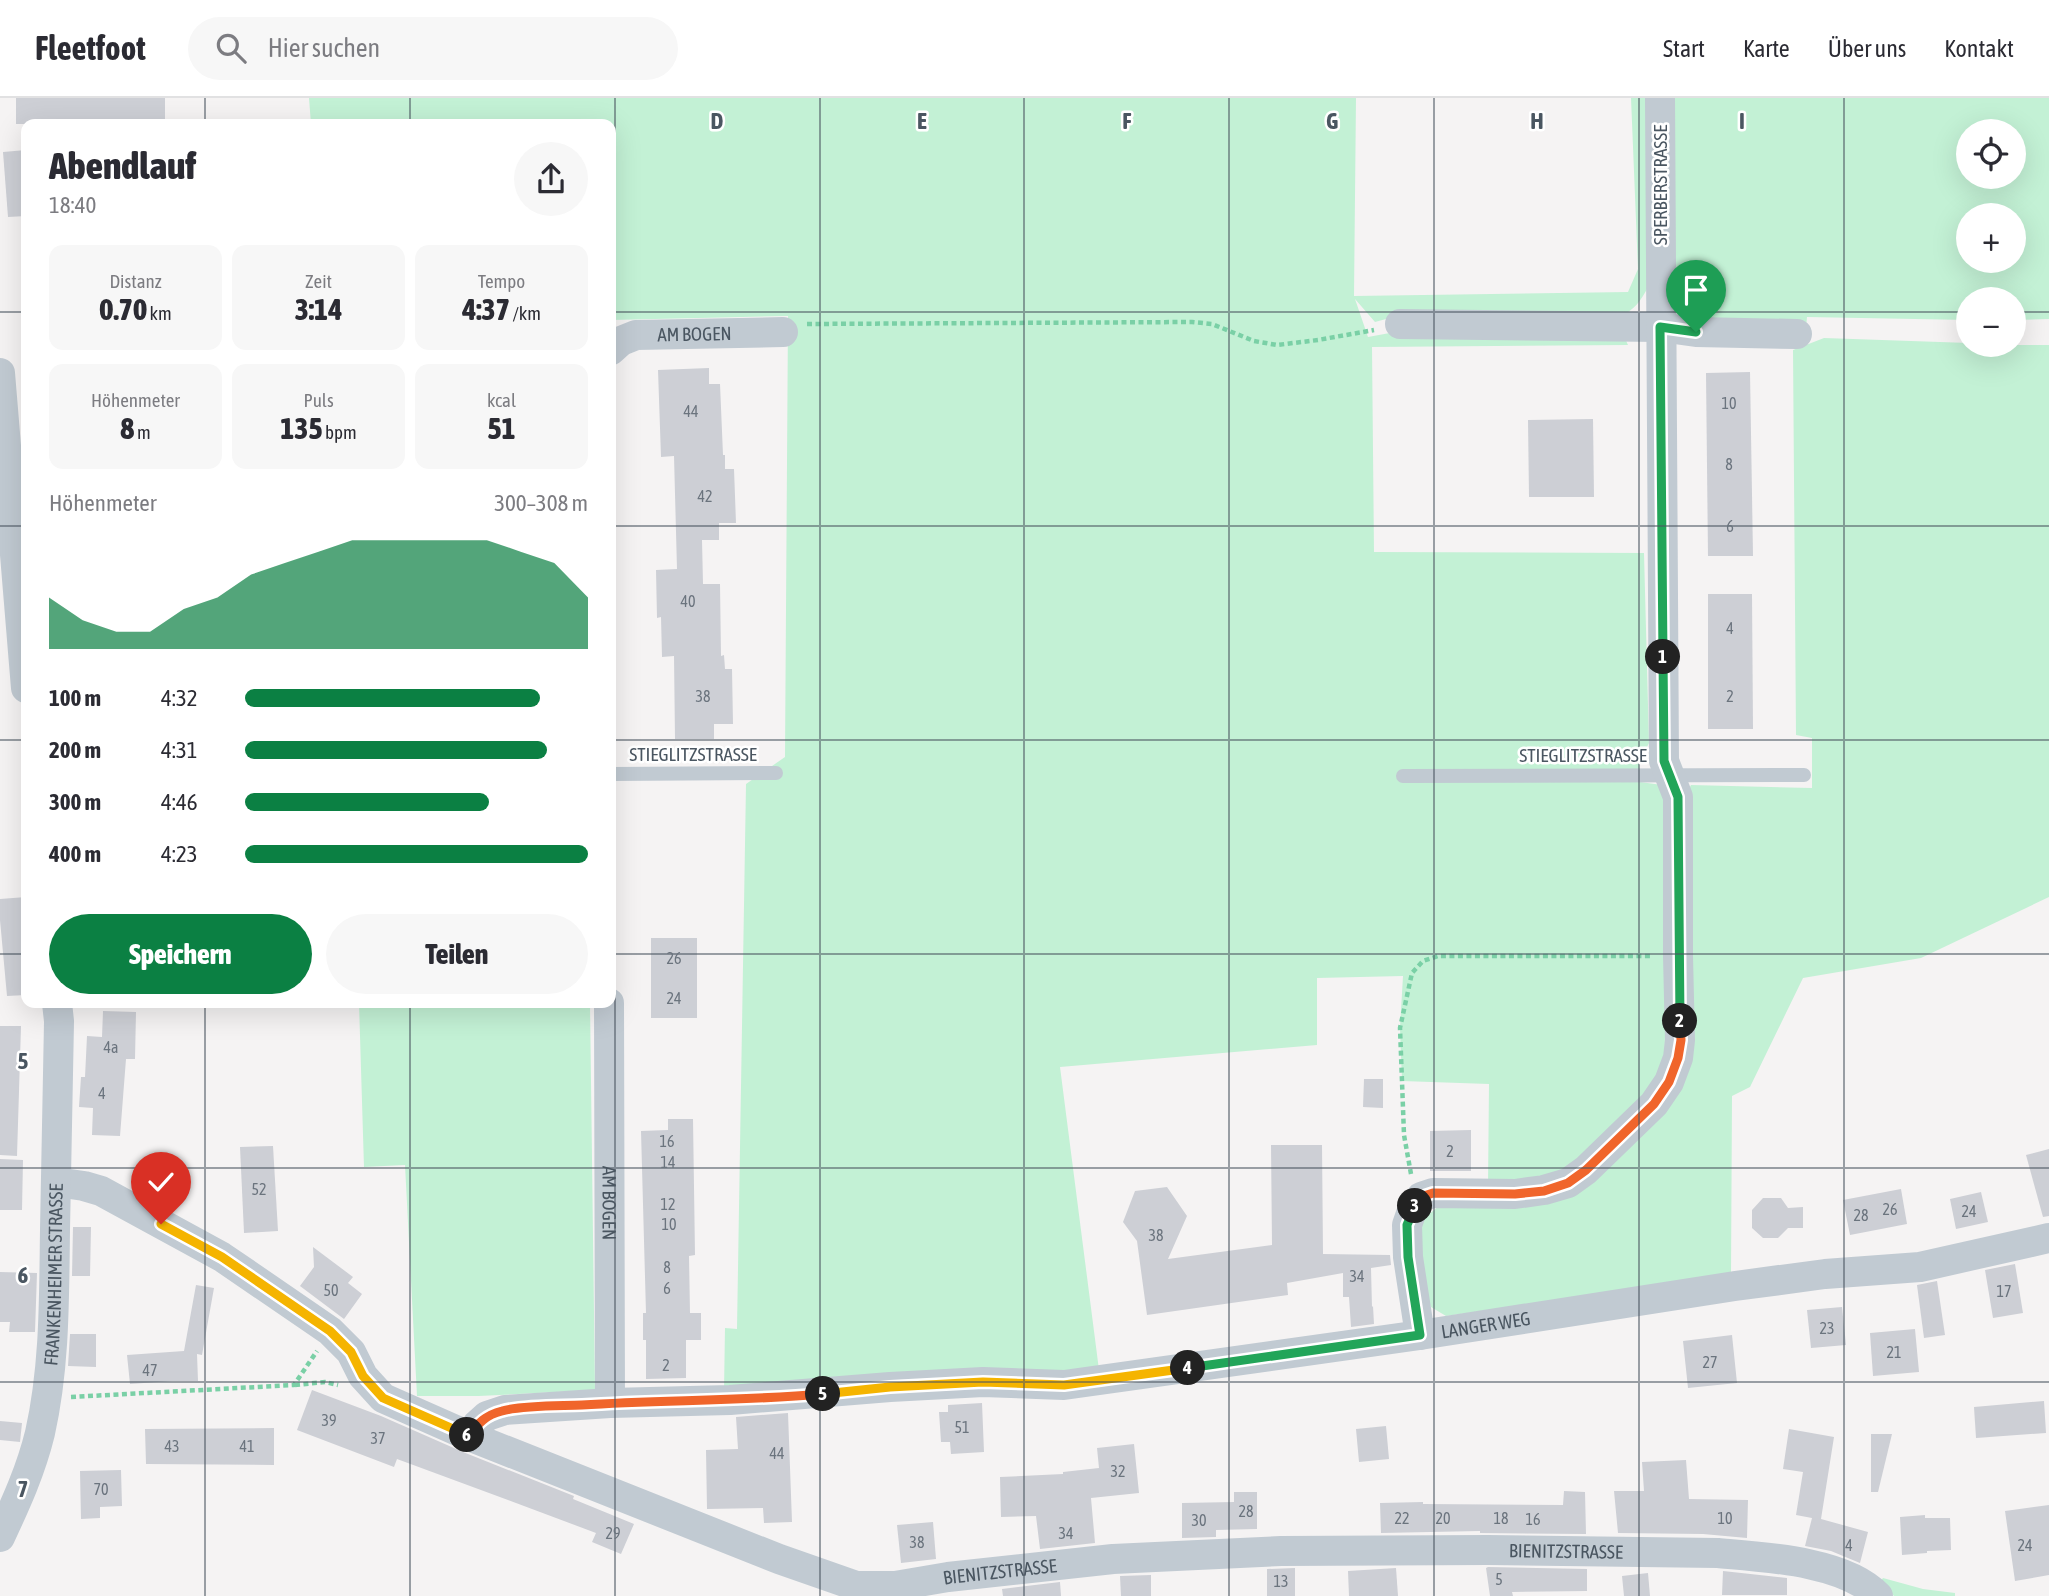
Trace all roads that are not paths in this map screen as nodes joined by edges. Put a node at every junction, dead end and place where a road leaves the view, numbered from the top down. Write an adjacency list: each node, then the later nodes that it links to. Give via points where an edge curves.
1 (1660, 98): 3 (street, SPERBERSTRASSE)
2 (1400, 324): 3 (street)
3 (1660, 327): 5 (street); 12 (street, SPERBERSTRASSE, via 1664,761)
4 (783, 331): 6 (street, AM BOGEN, via 636,335)
5 (1797, 334)
6 (616, 346)
7 (0, 373): 8 (street)
8 (14, 558): 9 (street)
9 (21, 634)
10 (776, 773): 11 (lane, STIEGLITZSTRASSE)
11 (616, 774)
12 (1670, 774): 13 (lane, STIEGLITZSTRASSE); 14 (lane, STIEGLITZSTRASSE); 19 (street, SPERBERSTRASSE, via 1678,797 1681,1040 1669,1082 1654,1104 1568,1183 1515,1194 1433,1193 1421,1197 1407,1225)
13 (1804, 775)
14 (1403, 776)
15 (58, 1008): 17 (street, FRANKENHEIMER STRASSE)
16 (609, 1008): 20 (street, AM BOGEN)
17 (56, 1182): 21 (street, BIENITZSTRASSE, via 101,1191 222,1257 330,1331 383,1398); 22 (street, FRANKENHEIMER STRASSE, via 51,1361 40,1432 18,1500)
18 (2049, 1238): 19 (street, LANGER WEG, via 1920,1267 1825,1274)
19 (1420, 1335): 20 (street, LANGER WEG, via 1064,1385 983,1382 730,1400)
20 (610, 1403): 21 (street, LANGER WEG, via 505,1410 487,1416)
21 (469, 1436): 23 (street, BIENITZSTRASSE, via 856,1586 895,1586 1113,1559 1281,1551 1488,1550 1745,1555 1839,1571)
22 (0, 1537)
23 (1878, 1596)

